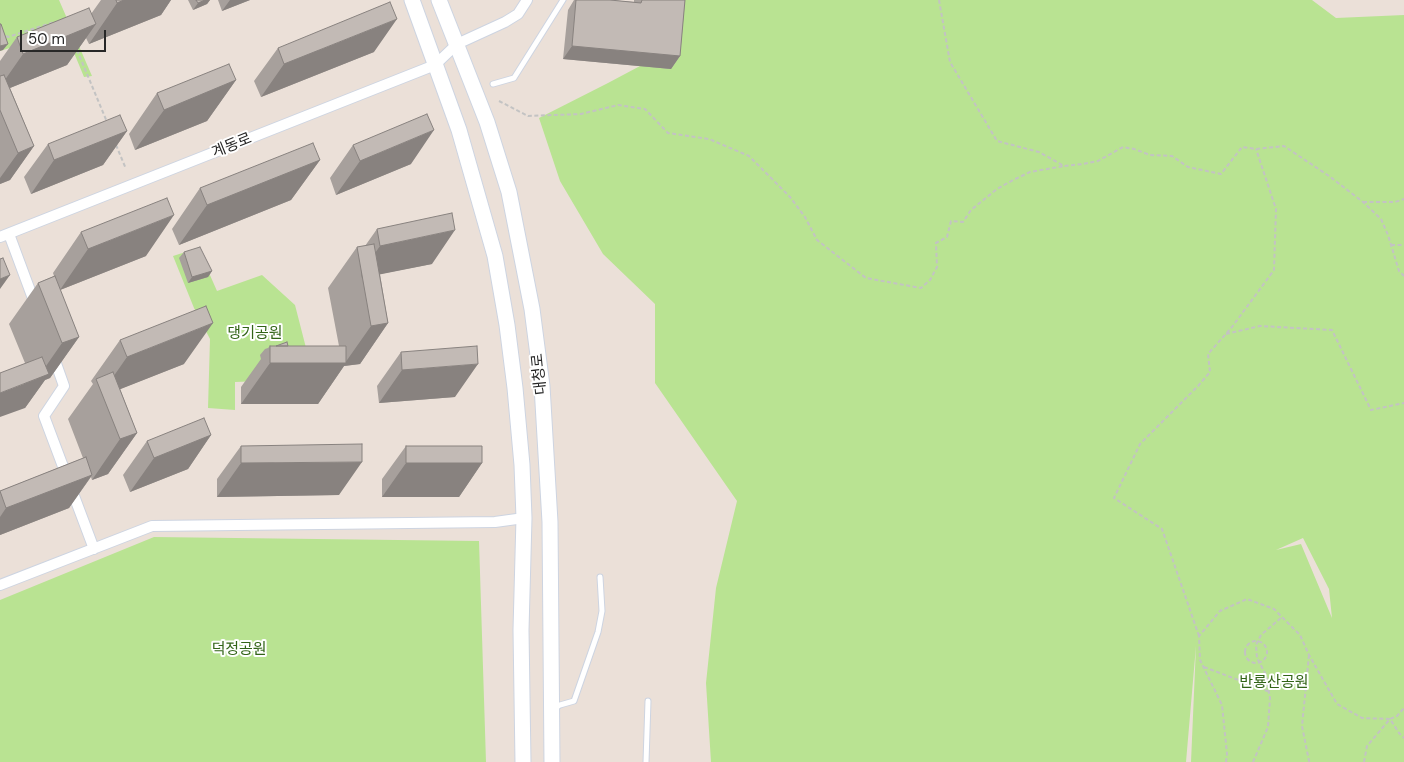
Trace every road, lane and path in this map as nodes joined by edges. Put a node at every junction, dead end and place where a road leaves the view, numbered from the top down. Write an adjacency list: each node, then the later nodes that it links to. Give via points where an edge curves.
1 (412, 0): 10 (main road, 대청로)
2 (439, 0): 9 (main road, 대청로)
3 (563, 0): 11 (lane, via 514,78)
4 (939, 0): 16 (path, via 950,62 997,141 1039,152)
5 (526, 1): 9 (street, via 518,14 505,22)
6 (56, 22): 7 (path, via 8,37)
7 (0, 33)
8 (74, 43): 13 (path)
9 (456, 44): 10 (street, 계동로); 41 (main road, 대청로, via 487,122 509,192 532,309 542,386 550,522)
10 (435, 65): 20 (street, 계동로); 28 (main road, 대청로, via 459,130 494,256 515,388)
11 (494, 84)
12 (499, 101): 16 (path, via 528,116 581,114 618,105 645,109 668,133 709,138 749,156 790,197 817,240 866,278 922,288 937,267 936,243 947,237 951,222 963,222 970,210 997,188 1030,172)
13 (107, 123)
14 (115, 141): 17 (path)
15 (1256, 149): 16 (path, via 1242,147 1221,174 1188,167 1172,156 1150,156 1123,147 1098,161); 19 (path, via 1284,146); 25 (path, via 1276,209 1274,270)
16 (1064, 166)
17 (126, 169)
18 (1404, 199): 19 (path)
19 (1363, 202): 21 (path, via 1381,219)
20 (4, 235): 24 (street)
21 (1391, 244): 22 (path); 23 (path, via 1399,271)
22 (1404, 245)
23 (1404, 276)
24 (38, 311)
25 (1226, 334): 27 (path, via 1260,326 1332,330 1371,410); 33 (path, via 1208,354 1210,372 1140,444 1114,498 1162,529)
26 (48, 341): 29 (street, via 64,386 44,416)
27 (1404, 403)
28 (524, 518): 29 (street, via 486,522 152,526); 44 (main road, 대청로, via 521,630)
29 (94, 549): 31 (street)
30 (600, 577): 41 (lane, via 602,610 598,632 574,701)
31 (0, 585)
32 (1282, 617): 33 (path, via 1274,609 1247,599 1220,611); 34 (path); 35 (path, via 1300,635)
33 (1199, 636): 37 (path)
34 (1258, 640): 36 (path); 36 (path, via 1265,644 1267,651); 36 (path, via 1248,644 1245,654 1248,660)
35 (1309, 655): 42 (path, via 1337,704 1362,718); 49 (path, via 1302,726)
36 (1259, 662): 38 (path)
37 (1203, 667): 38 (path); 47 (path, via 1222,705)
38 (1270, 692): 48 (path, via 1268,727)
39 (648, 701): 46 (lane)
40 (1404, 708): 42 (path)
41 (551, 710): 45 (main road, 대청로)
42 (1390, 719): 43 (path); 50 (path, via 1367,746)
43 (1404, 738)
44 (523, 762)
45 (552, 762)
46 (646, 762)
47 (1226, 762)
48 (1254, 762)
49 (1311, 762)
50 (1364, 762)

